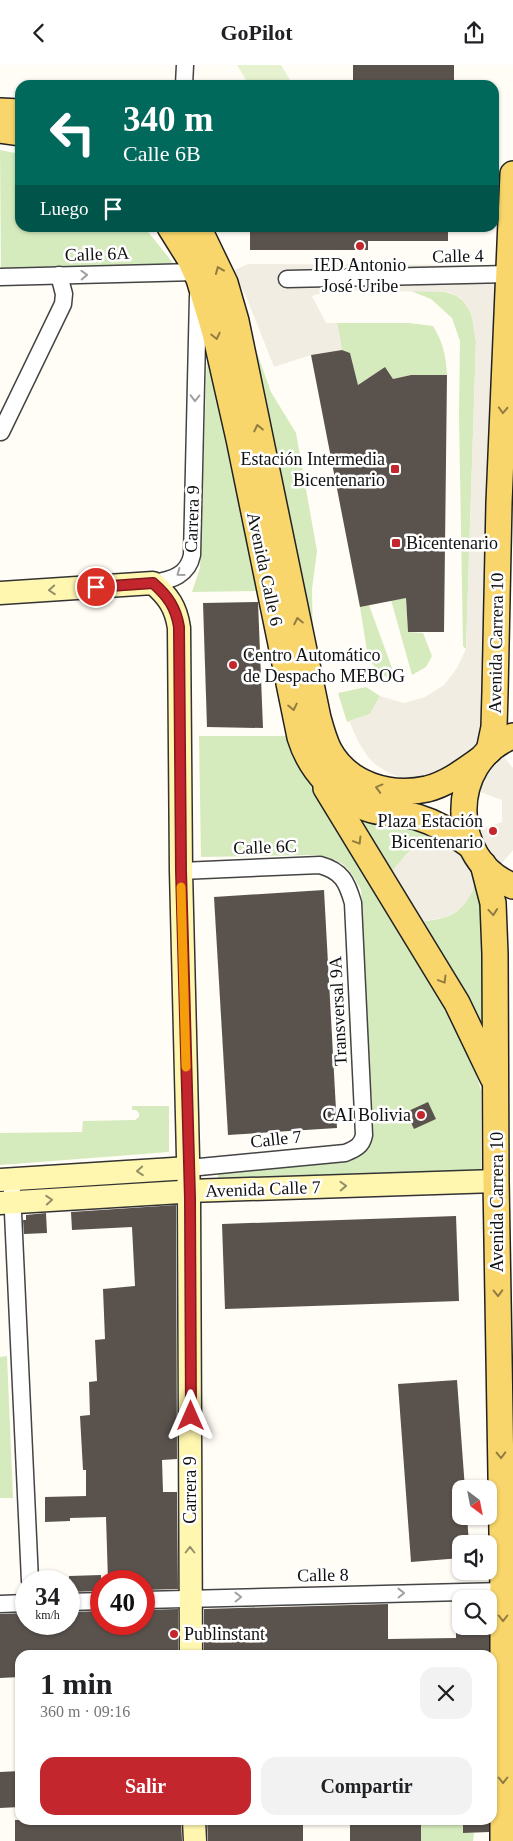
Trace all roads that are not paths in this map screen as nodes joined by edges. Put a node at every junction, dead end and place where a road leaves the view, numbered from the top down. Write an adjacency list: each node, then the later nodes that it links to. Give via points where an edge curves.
1 (185, 65): 2 (street)
2 (184, 80)
3 (0, 111): 4 (main road)
4 (15, 112)
5 (0, 130): 6 (main road)
6 (15, 132)
7 (513, 175): 10 (main road, Avenida Carrera 10)
8 (173, 232): 12 (main road, Avenida Calle 6)
9 (200, 232): 19 (main road, Avenida Calle 6, one-way to 9, via 438,785 408,791 367,784 350,775 330,752 318,717 236,321 225,283)
10 (509, 274): 14 (street, Calle 4); 19 (main road, Avenida Carrera 10, one-way to 19, via 494,727)
11 (59, 275): 12 (street, Calle 6A, one-way to 12); 13 (street, Calle 6A); 15 (street, via 63,304)
12 (197, 275): 16 (street, Carrera 9, one-way to 16, via 192,555 185,571); 20 (main road, Avenida Calle 6, one-way to 20, via 215,333 239,439 300,737)
13 (0, 277)
14 (287, 279)
15 (1, 432)
16 (153, 583): 17 (street, one-way to 17); 22 (street, Carrera 9, via 172,603 179,627)
17 (0, 593)
18 (513, 736): 19 (main road, Avenida Calle 6)
19 (485, 755): 21 (main road, Avenida Carrera 10, via 465,791 463,819)
20 (315, 770): 21 (main road, Avenida Calle 6, via 336,791 356,804 370,810 428,821 448,830); 25 (main road, one-way to 25, via 456,1003)
21 (477, 855): 24 (main road, Avenida Calle 6, via 495,876); 25 (main road, Avenida Carrera 10, one-way to 25, via 490,889 494,921)
22 (181, 871): 23 (street, Calle 6C, via 320,865 331,868); 27 (street, Carrera 9)
23 (345, 881): 26 (street, Transversal 9A, via 353,903)
24 (513, 886)
25 (497, 1087): 29 (main road, Avenida Carrera 10)
26 (363, 1141): 27 (street, Calle 7, via 345,1153)
27 (189, 1168): 28 (street, Avenida Calle 7, one-way to 28); 30 (street, Carrera 9)
28 (6, 1180): 31 (street)
29 (496, 1181): 30 (street, Avenida Calle 7, one-way to 29); 33 (main road, Avenida Carrera 10, one-way to 33)
30 (185, 1191): 31 (street, Avenida Calle 7, one-way to 30); 34 (street, Carrera 9, one-way to 30, via 191,1325)
31 (6, 1203): 32 (street)
32 (29, 1570)
33 (503, 1591): 34 (street, Calle 8, one-way to 33); 41 (main road, Avenida Carrera 10, one-way to 41)
34 (190, 1599): 35 (street, Calle 8); 38 (street, Carrera 9)
35 (155, 1600)
36 (15, 1603): 37 (street)
37 (0, 1604)
38 (191, 1650)
39 (194, 1825): 40 (street)
40 (195, 1841)
41 (503, 1841)

